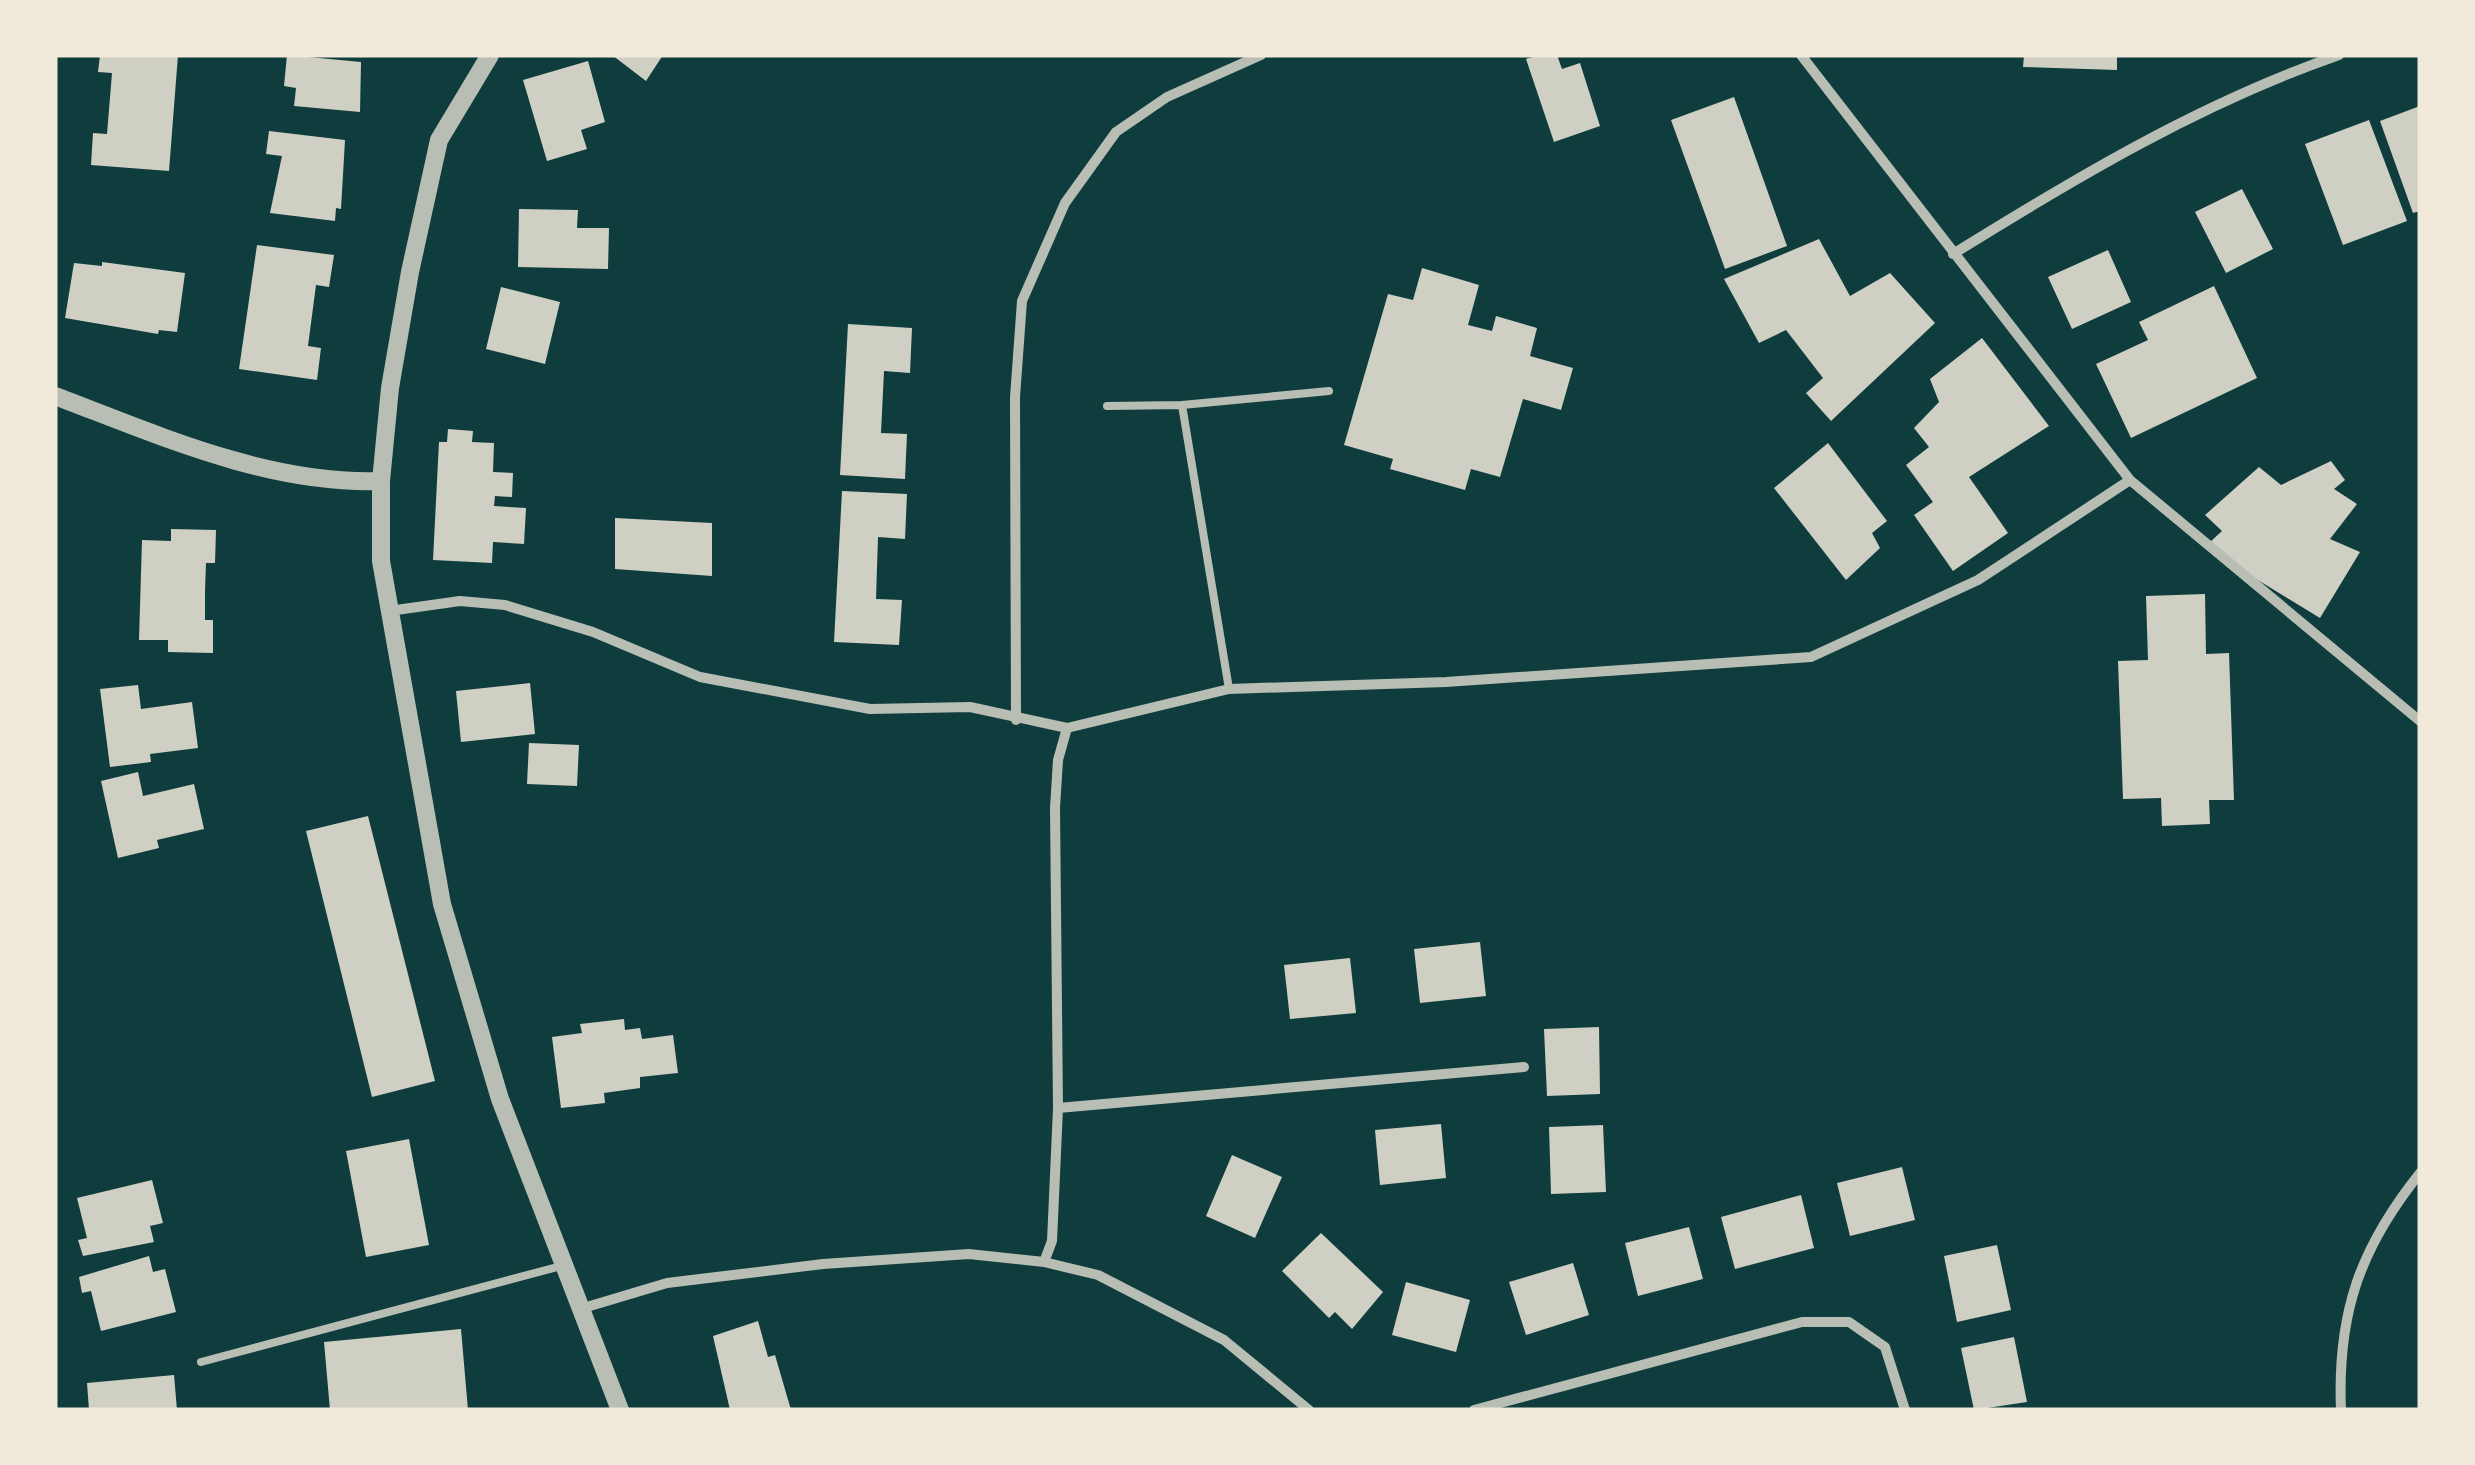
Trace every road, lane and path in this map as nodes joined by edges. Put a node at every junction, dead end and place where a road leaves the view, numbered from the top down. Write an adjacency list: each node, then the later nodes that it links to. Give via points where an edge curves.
1 (490, 55): 11 (street, via 439,140 397,350)
2 (1262, 55): 14 (street, via 1167,96 1116,132 1066,203 1022,300 1015,396)
3 (1801, 55): 5 (street)
4 (2339, 55): 5 (street, via 2136,143)
5 (1953, 254): 10 (street)
6 (1329, 390): 8 (lane)
7 (55, 396): 11 (street, via 177,442 288,473)
8 (1182, 405): 9 (lane); 13 (lane)
9 (1108, 406)
10 (2130, 480): 13 (street, via 1978,580 1811,657); 15 (street)
11 (381, 481): 12 (street)
12 (389, 611): 14 (street, via 460,601 505,604 700,677 870,709 970,708); 21 (street, via 442,904 500,1100)
13 (1229, 689): 16 (street)
14 (1016, 720): 16 (street)
15 (2420, 721)
16 (1066, 728): 18 (street, via 1054,808)
17 (1524, 1067): 18 (street)
18 (1058, 1108): 20 (street, via 1052,1241)
19 (2420, 1172): 28 (street, via 2377,1228 2353,1291 2339,1365)
20 (1044, 1262): 22 (street, via 969,1254 822,1264 666,1283); 25 (street, via 1098,1275 1224,1340)
21 (561, 1266): 22 (street); 23 (lane)
22 (579, 1309): 24 (street)
23 (202, 1362)
24 (620, 1410)
25 (1309, 1410)
26 (1474, 1410): 27 (street, via 1802,1322 1848,1322 1885,1346)
27 (1906, 1410)
28 (2340, 1410)

